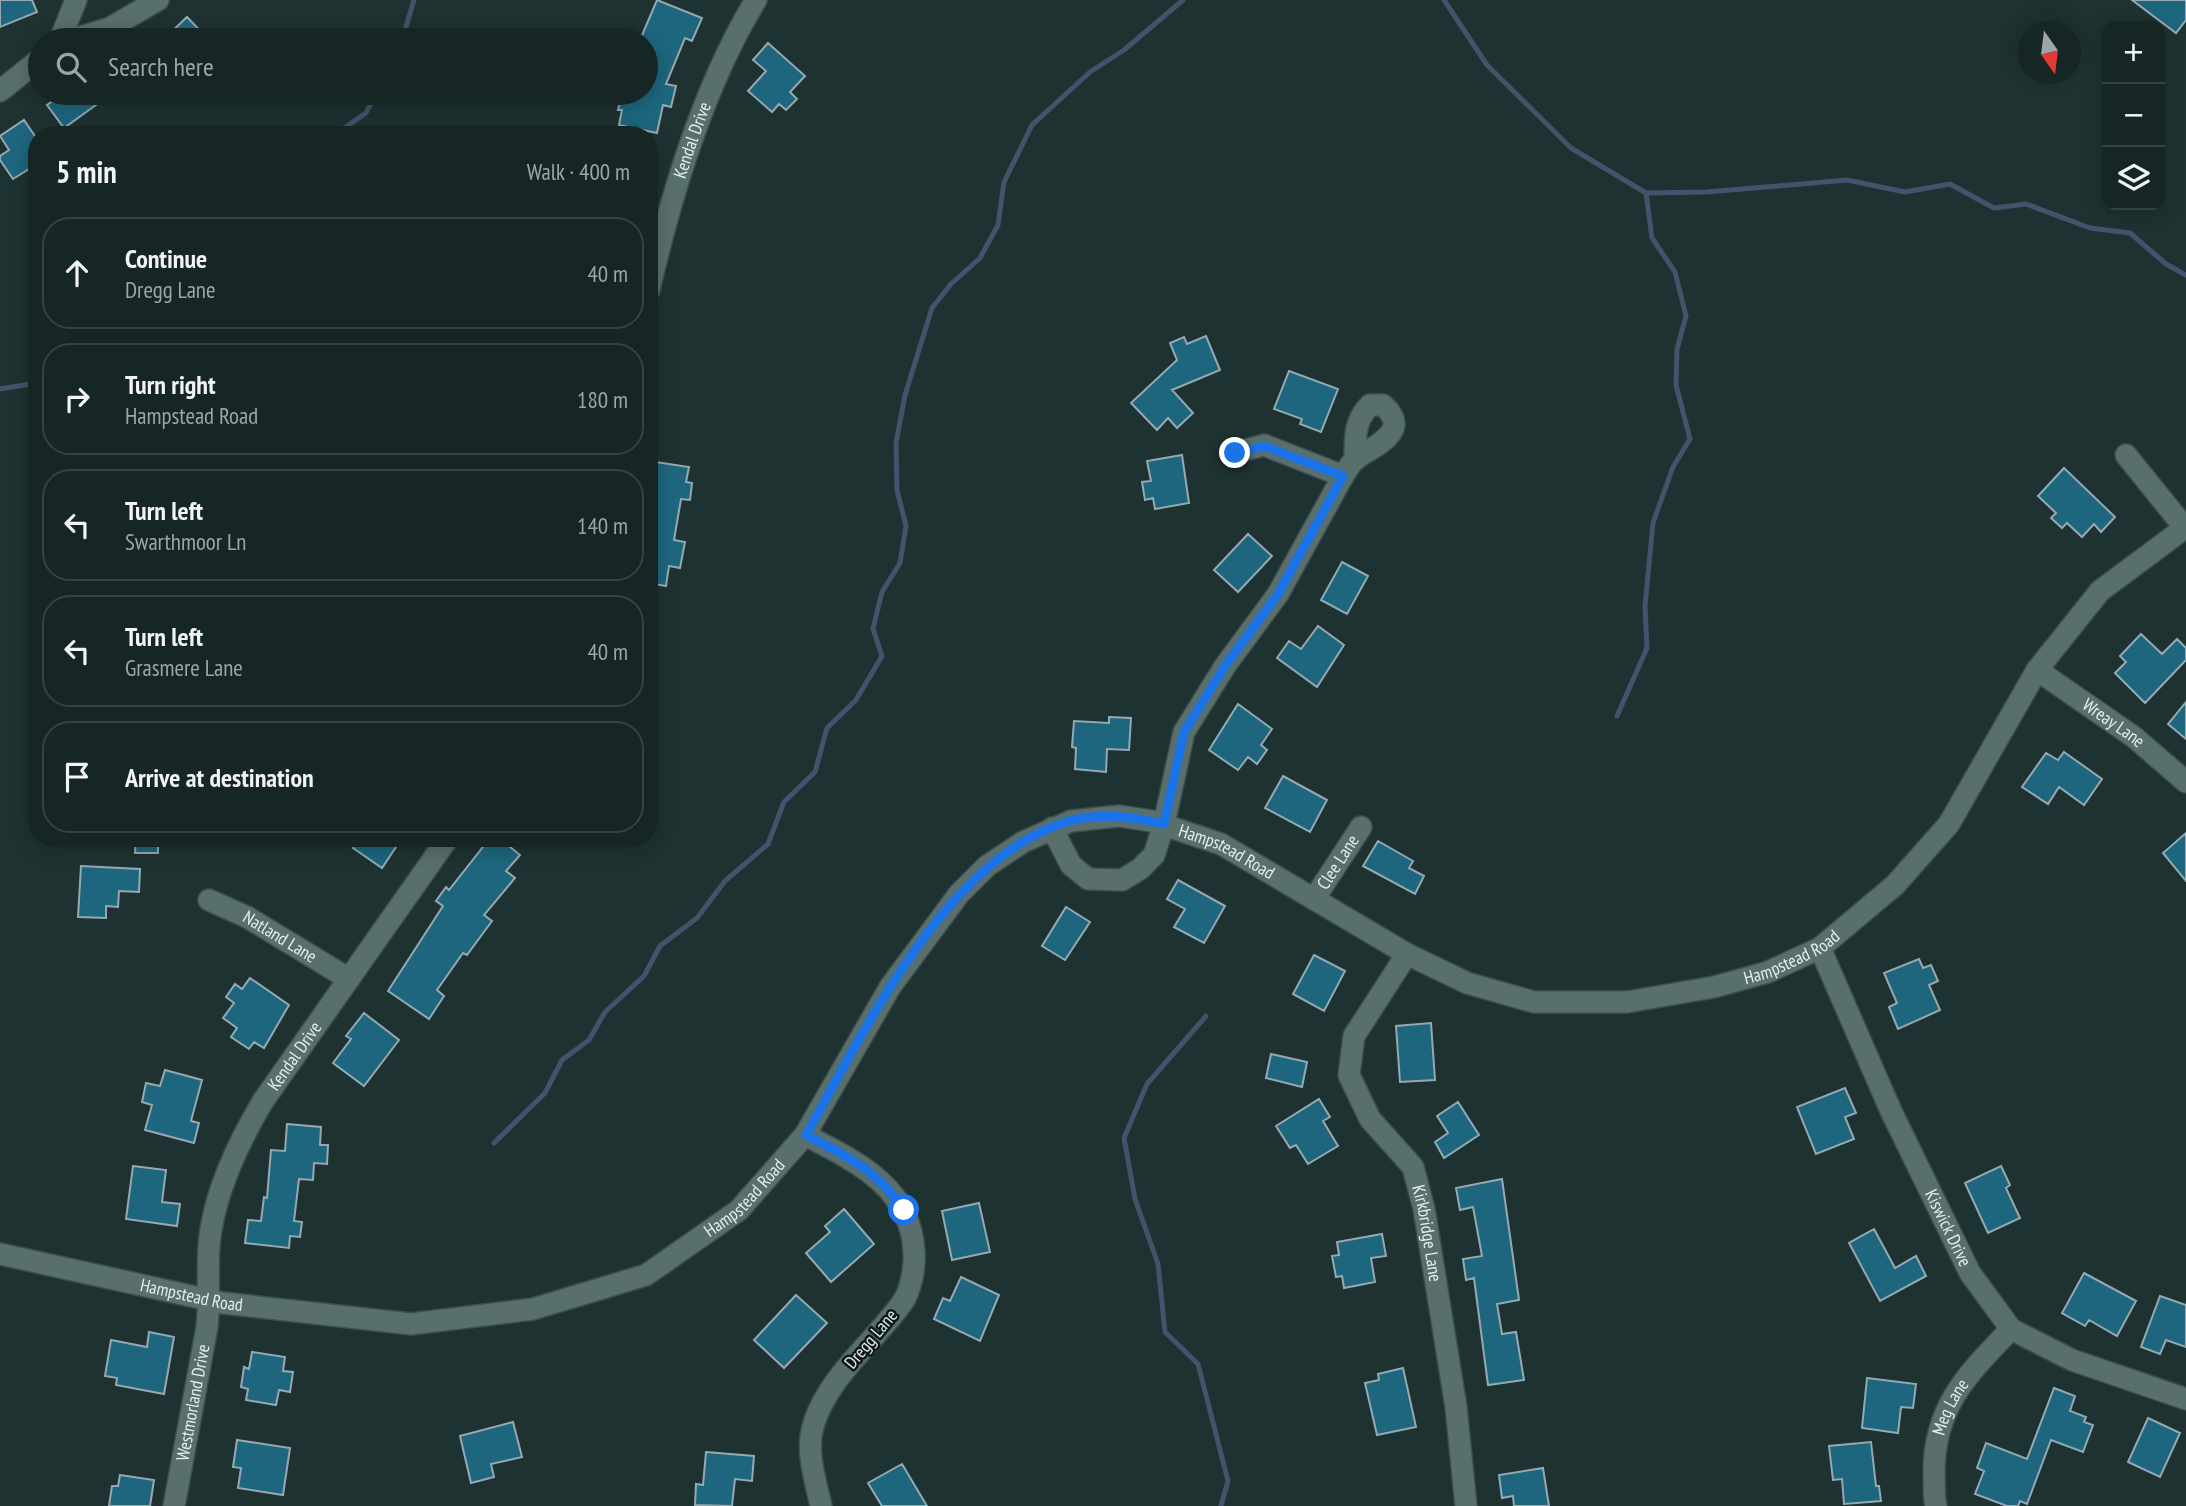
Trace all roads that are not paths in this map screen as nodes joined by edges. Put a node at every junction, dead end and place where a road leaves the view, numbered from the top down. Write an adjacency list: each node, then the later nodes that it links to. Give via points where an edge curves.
1 (76, 0): 4 (street)
2 (158, 0): 5 (street)
3 (756, 0): 8 (street, Kendal Drive, via 709,96)
4 (65, 28)
5 (110, 28)
6 (28, 69): 7 (street)
7 (0, 91)
8 (658, 252)
9 (1235, 453): 14 (street, via 1264,446 1349,468 1278,594 1184,732)
10 (2126, 455): 11 (street)
11 (2186, 527): 12 (street, Hampstead Road, via 2099,591)
12 (2037, 670): 13 (street, Wreay Lane, via 2134,737); 20 (street, Hampstead Road, via 1949,824 1895,885)
13 (2186, 782)
14 (1164, 824): 16 (street, Hampstead Road, via 1119,816 1071,821); 16 (street, via 1154,855 1140,870 1107,882 1088,878 1071,865); 18 (street, Hampstead Road, via 1221,844)
15 (1361, 827): 18 (street, Clee Lane)
16 (1052, 828): 23 (street, Hampstead Road, via 987,866 959,894 890,987)
17 (442, 847): 22 (street, Kendal Drive)
18 (1314, 899): 21 (street, Hampstead Road)
19 (209, 900): 22 (street, Natland Lane, via 247,917)
20 (1821, 948): 21 (street, Hampstead Road, via 1768,972 1628,1002 1534,1002 1467,983); 26 (street, Kiswick Drive, via 1891,1111 1970,1273)
21 (1407, 954): 30 (street, Kirkbridge Lane, via 1354,1036 1349,1074 1370,1119 1413,1167 1456,1407)
22 (349, 979): 25 (street, Kendal Drive, via 239,1142 214,1216 209,1247)
23 (806, 1135): 25 (street, Hampstead Road, via 738,1210 646,1275 533,1309 411,1324); 29 (street, Dregg Lane, via 861,1164 888,1186 913,1235 915,1263 904,1300 832,1386 814,1422 809,1454)
24 (0, 1254): 25 (street, Hampstead Road)
25 (210, 1300): 28 (street, Westmorland Drive)
26 (2011, 1329): 27 (street, Kiswick Drive, via 2072,1360); 31 (street, Meg Lane, via 1965,1376 1947,1406 1934,1445)
27 (2186, 1399)
28 (174, 1506)
29 (821, 1506)
30 (1466, 1506)
31 (1936, 1506)

